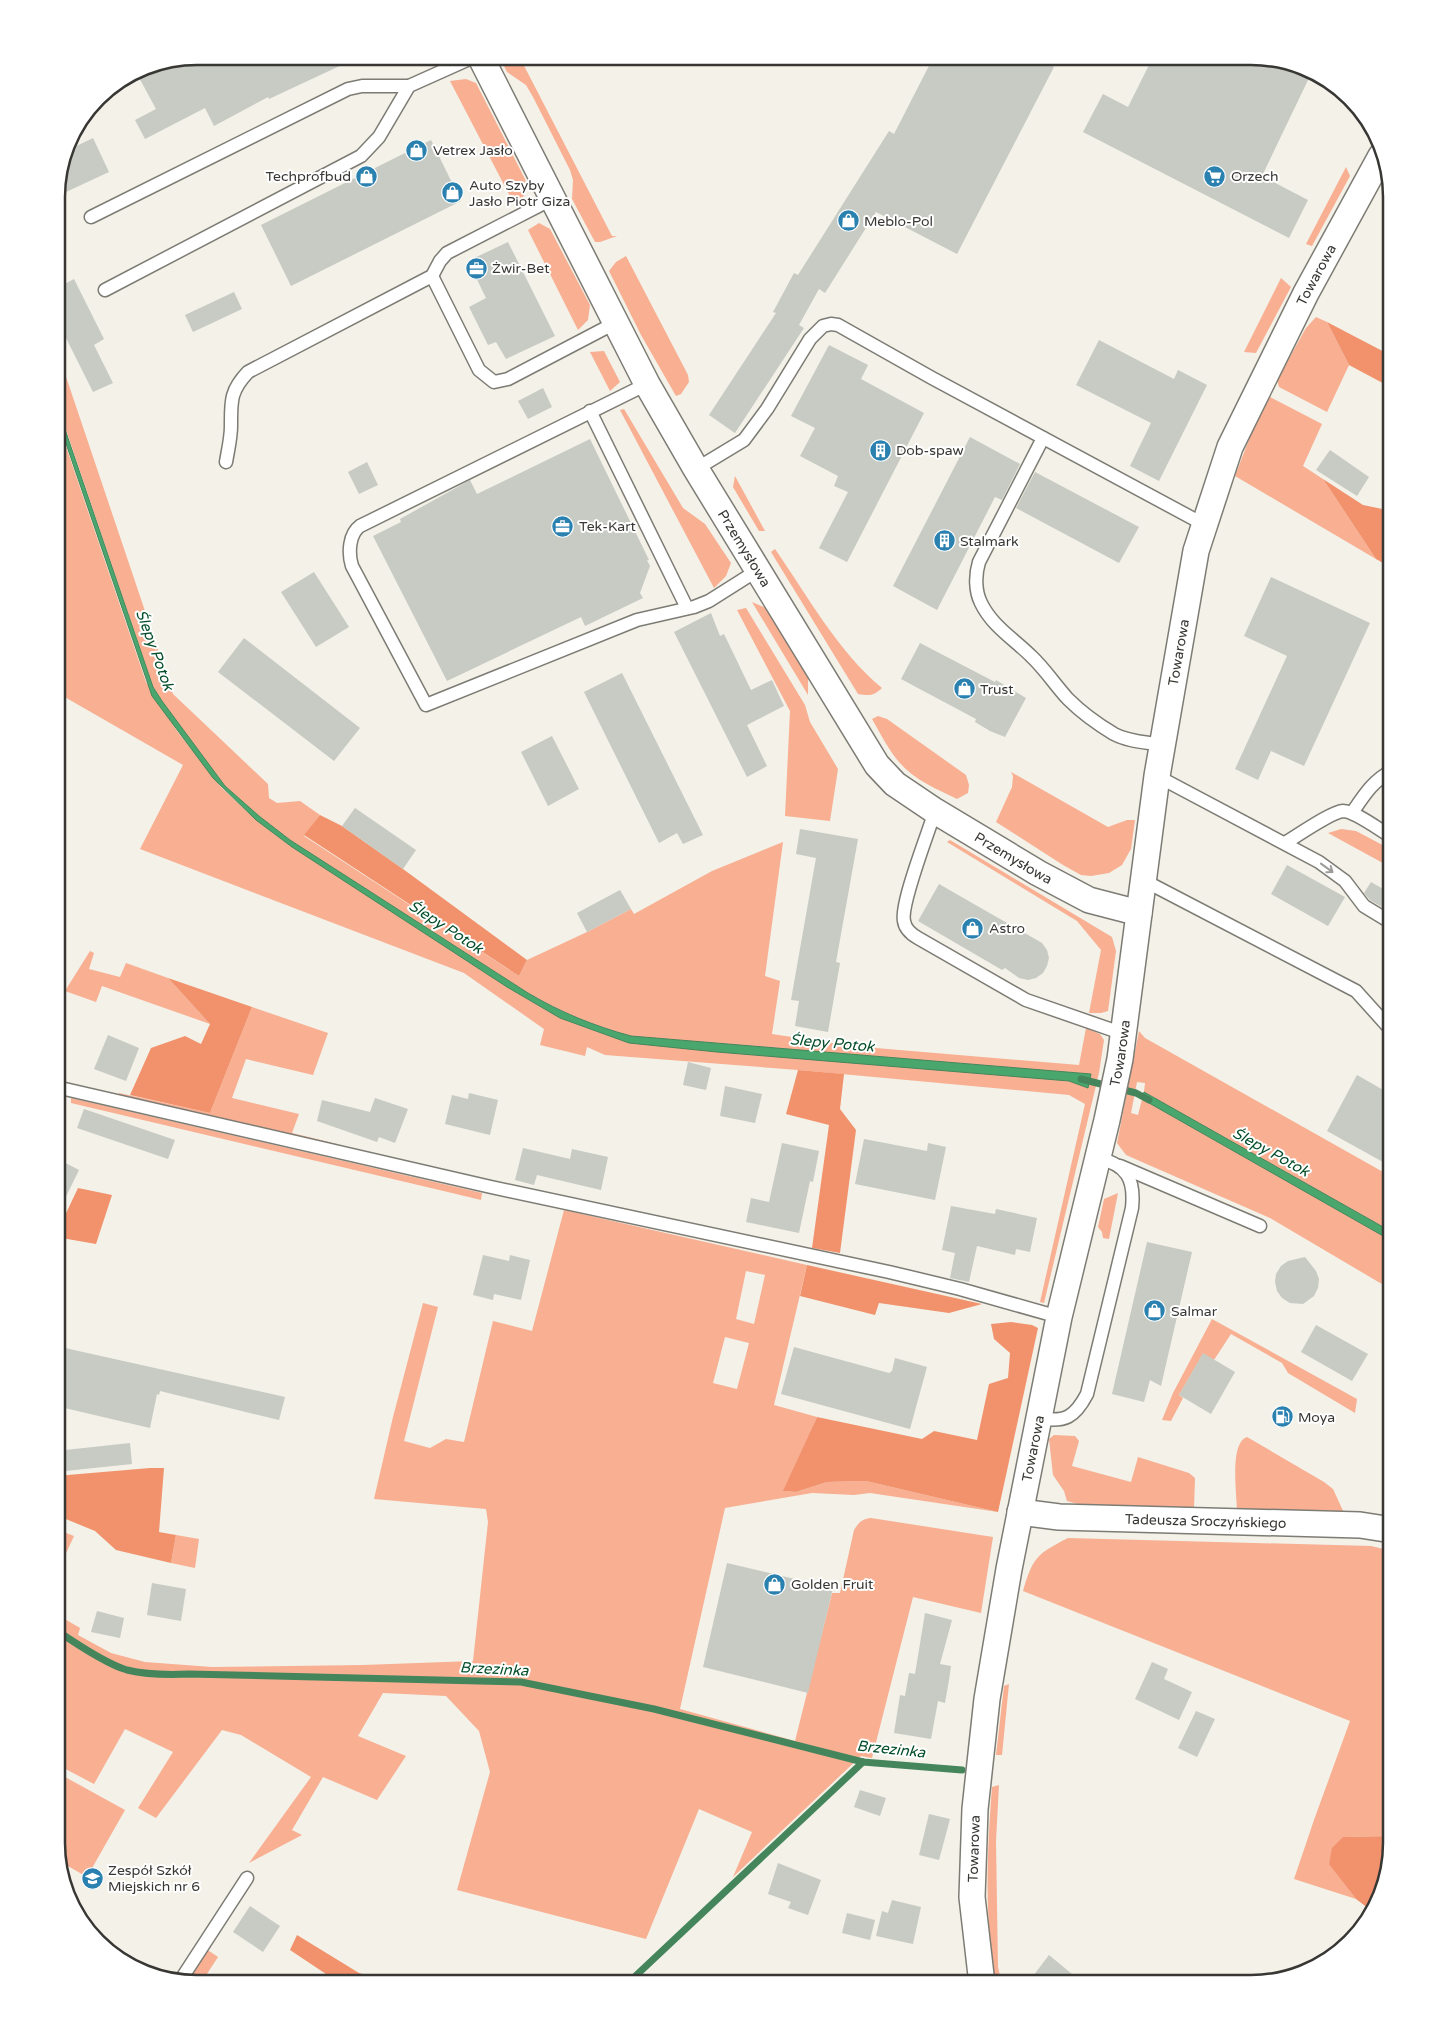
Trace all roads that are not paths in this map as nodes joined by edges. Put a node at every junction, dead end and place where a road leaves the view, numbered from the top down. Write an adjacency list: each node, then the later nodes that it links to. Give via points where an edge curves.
1 (456, 65): 3 (lane)
2 (485, 65): 5 (street, Przemysłowa)
3 (409, 86): 6 (lane, via 348,89); 8 (lane, via 379,138 361,156)
4 (1378, 161): 15 (street, Towarowa, via 1306,293 1230,447)
5 (552, 199): 7 (lane, via 447,254); 9 (street, Przemysłowa)
6 (90, 217)
7 (432, 276): 9 (lane, via 479,370 494,382 508,379); 13 (lane, via 248,372 232,396)
8 (105, 290)
9 (615, 323): 10 (street, Przemysłowa)
10 (647, 384): 11 (lane); 14 (street, Przemysłowa)
11 (590, 411): 17 (lane); 17 (lane, via 360,526 353,535 352,566 426,706 637,620)
12 (1043, 438): 14 (lane, via 831,324 823,326 810,339 744,440); 15 (lane); 18 (lane, via 979,562 976,577 980,601 988,616 1031,656 1069,700 1091,718 1124,738)
13 (226, 462)
14 (696, 468): 16 (street, Przemysłowa)
15 (1204, 525): 18 (street, Towarowa, via 1196,551)
16 (758, 570): 17 (lane, via 709,601); 21 (street, Przemysłowa, via 872,758 895,784)
17 (687, 608)
18 (1163, 745): 19 (street, Towarowa)
19 (1157, 776): 24 (lane); 25 (street, Towarowa)
20 (1383, 776): 22 (lane)
21 (935, 811): 26 (street, Przemysłowa, via 1075,894); 29 (lane, via 909,891 904,914 908,931 1026,1000)
22 (1352, 813): 23 (lane); 24 (lane, via 1343,811 1331,816)
23 (1383, 832)
24 (1285, 843): 27 (lane, one-way to 27, via 1345,881 1364,906)
25 (1143, 880): 26 (street, Towarowa); 28 (lane, via 1356,991)
26 (1139, 913): 29 (street, Towarowa)
27 (1383, 918)
28 (1383, 1021)
29 (1124, 1034): 31 (street, Towarowa, via 1107,1120)
30 (65, 1089): 33 (lane, via 500,1189 890,1272)
31 (1108, 1161): 32 (lane); 33 (street, Towarowa); 34 (lane, via 1129,1178 1132,1208 1090,1386 1082,1404 1070,1416 1054,1420)
32 (1260, 1226)
33 (1059, 1317): 34 (street, Towarowa)
34 (1039, 1418): 35 (street, Towarowa)
35 (1020, 1512): 36 (street, Tadeusza Sroczyńskiego, via 1059,1517 1360,1525); 39 (street, Towarowa, via 987,1699 975,1809 972,1897)
36 (1383, 1529)
37 (247, 1878): 38 (lane)
38 (184, 1974)
39 (981, 1975)

